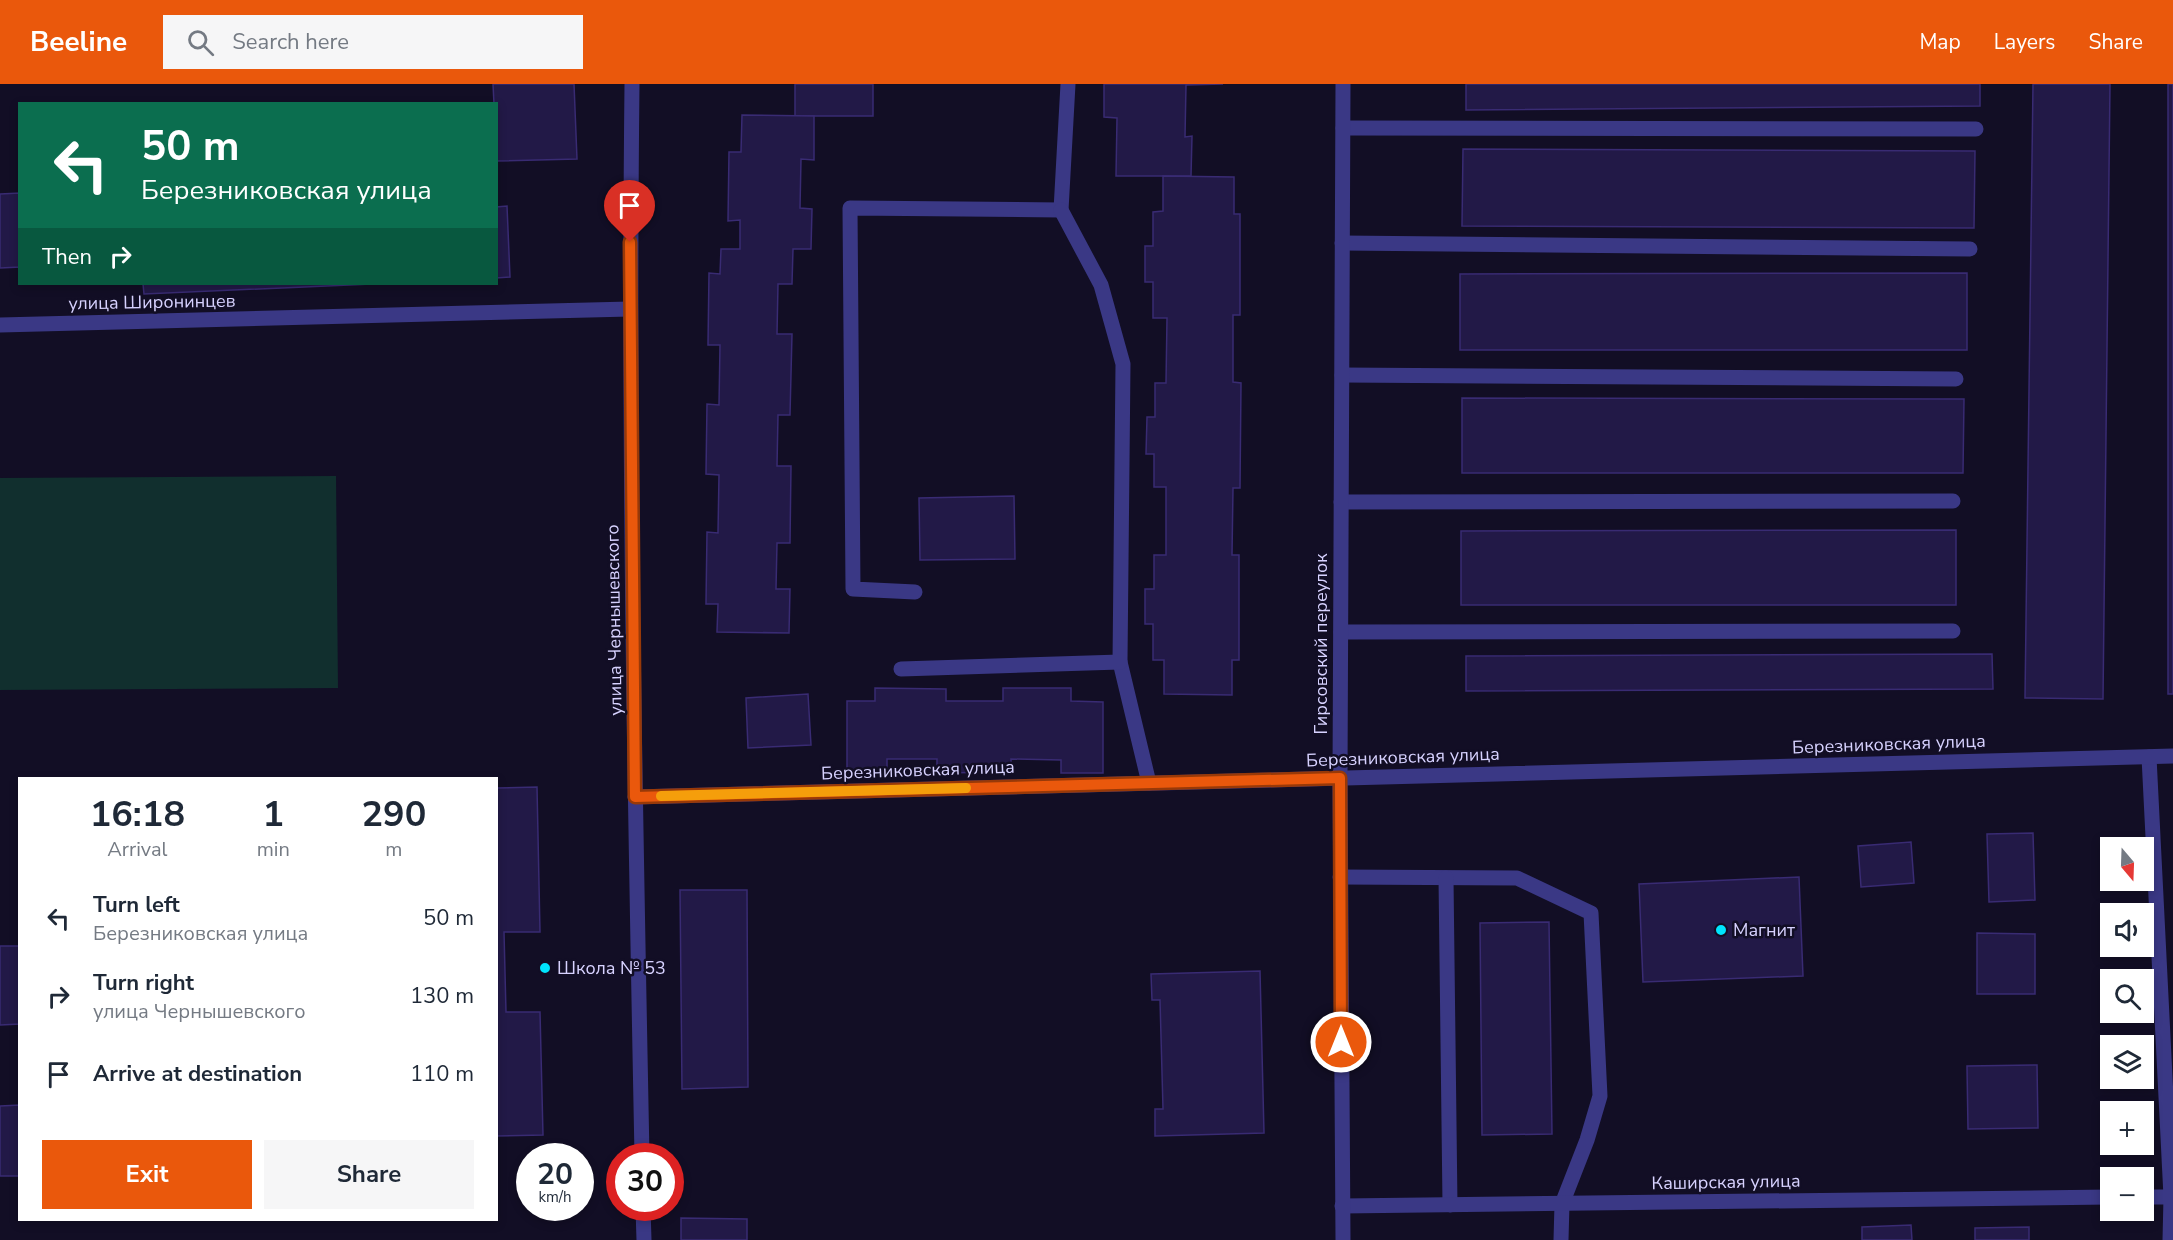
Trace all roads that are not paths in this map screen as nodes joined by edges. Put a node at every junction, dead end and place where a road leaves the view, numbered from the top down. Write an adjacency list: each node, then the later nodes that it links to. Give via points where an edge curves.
1 (632, 84): 9 (street, улица Чернышевского)
2 (1068, 84): 6 (street)
3 (1343, 84): 4 (street, Гирсовский переулок)
4 (1343, 128): 5 (street); 7 (street, Гирсовский переулок)
5 (1976, 129)
6 (1061, 210): 15 (street, via 850,208 853,589); 18 (street, via 1101,285 1123,364)
7 (1342, 243): 8 (street); 11 (street, Гирсовский переулок)
8 (1970, 249)
9 (630, 309): 10 (street, улица Широнинцев); 24 (street, улица Чернышевского)
10 (0, 325)
11 (1342, 375): 12 (street); 14 (street, Гирсовский переулок)
12 (1956, 379)
13 (1953, 501): 14 (street)
14 (1341, 502): 17 (street, Гирсовский переулок)
15 (915, 592)
16 (1953, 631): 17 (street)
17 (1341, 632): 22 (street, Гирсовский переулок)
18 (1119, 662): 19 (street); 23 (street)
19 (901, 669)
20 (2149, 756): 21 (street, Березниковская улица); 22 (street, Березниковская улица); 30 (street)
21 (2173, 756)
22 (1340, 778): 23 (street, Березниковская улица); 25 (street, Гирсовский переулок)
23 (1149, 783): 24 (street, Березниковская улица)
24 (635, 797): 27 (street, улица Чернышевского)
25 (1340, 877): 26 (street); 33 (street, Гирсовский переулок)
26 (1446, 878): 31 (street, via 1517,878 1591,913 1600,1096); 32 (street)
27 (642, 1143)
28 (2100, 1197): 31 (street, Каширская улица)
29 (2154, 1197): 30 (street)
30 (2172, 1197): 38 (street)
31 (1562, 1204): 32 (street, Каширская улица); 37 (street)
32 (1450, 1205): 33 (street, Каширская улица)
33 (1342, 1206): 36 (street, Гирсовский переулок)
34 (643, 1221): 35 (street)
35 (644, 1240)
36 (1343, 1240)
37 (1562, 1240)
38 (2170, 1240)

